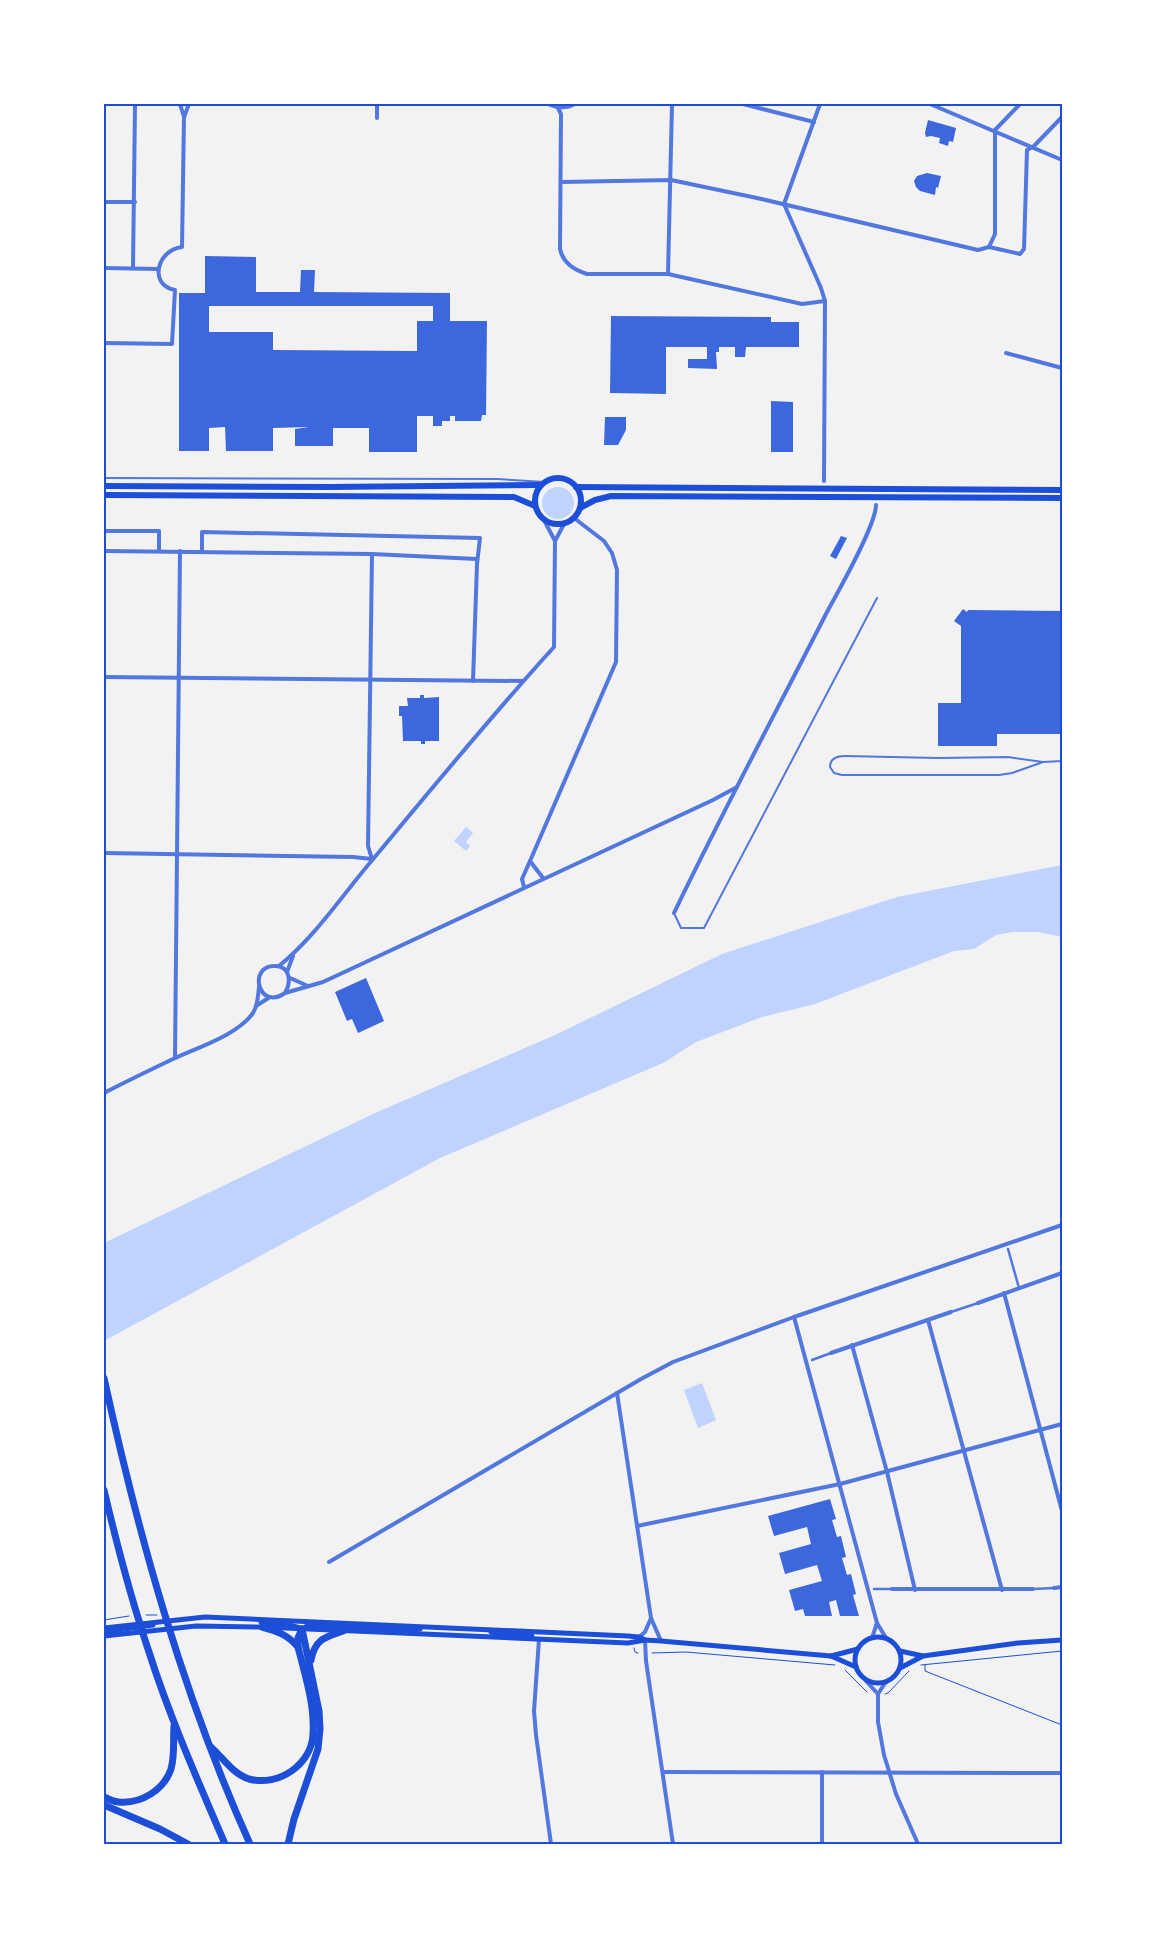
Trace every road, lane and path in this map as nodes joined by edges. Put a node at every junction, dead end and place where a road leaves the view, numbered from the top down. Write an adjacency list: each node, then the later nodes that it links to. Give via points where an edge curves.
1 (135, 104): 25 (street)
2 (179, 104): 3 (street); 15 (street)
3 (188, 104): 15 (street)
4 (377, 104): 16 (street)
5 (548, 104): 12 (street)
6 (575, 104): 13 (street)
7 (672, 104): 22 (street)
8 (743, 104): 18 (street)
9 (820, 104): 18 (street)
10 (930, 104): 19 (street)
11 (1020, 104): 19 (street)
12 (558, 108): 13 (street); 14 (street)
13 (565, 108): 14 (street)
14 (561, 114): 23 (street)
15 (184, 117): 30 (street, via 182,247 168,251)
16 (377, 118)
17 (1062, 118): 20 (street)
18 (814, 122): 26 (street)
19 (995, 130): 20 (street); 27 (street, via 995,234)
20 (1033, 147): 21 (street); 27 (street, via 1027,150 1024,249 1022,253)
21 (1062, 160)
22 (670, 180): 23 (street); 26 (street); 31 (street)
23 (561, 182): 31 (street, via 560,249 568,264 587,274)
24 (104, 202): 25 (street)
25 (134, 202): 29 (street)
26 (784, 204): 27 (street, via 978,250); 32 (street)
27 (989, 247)
28 (104, 268): 29 (street)
29 (133, 268): 30 (street)
30 (158, 269): 33 (street, via 163,283 175,290 172,344)
31 (668, 274): 32 (street, via 802,304)
32 (825, 301): 37 (street)
33 (104, 343)
34 (1006, 353): 35 (street)
35 (1062, 368)
36 (104, 478): 38 (lane, via 498,479)
37 (824, 481)
38 (543, 484): 39 (highway); 40 (highway, via 552,479 563,479); 45 (highway, via 535,496)
39 (104, 486)
40 (576, 487): 41 (highway); 46 (highway, via 580,494)
41 (1062, 490)
42 (104, 495): 45 (highway, via 514,497)
43 (1062, 498): 46 (highway, via 611,496)
44 (876, 505): 66 (street, via 870,527 842,584)
45 (535, 506): 48 (highway)
46 (580, 508): 47 (highway)
47 (574, 518): 49 (highway); 70 (street, via 604,541 617,570 616,662)
48 (544, 520): 49 (highway, via 554,525); 51 (street)
49 (564, 524): 51 (street)
50 (104, 531): 53 (street, via 159,531)
51 (555, 541): 63 (street, via 554,647)
52 (104, 551): 53 (street)
53 (159, 551): 54 (street)
54 (180, 552): 55 (street); 60 (street)
55 (202, 552): 56 (street); 57 (street, via 202,532 480,538)
56 (372, 554): 57 (street); 61 (street)
57 (477, 559): 62 (street)
58 (877, 598): 73 (lane, via 704,928 681,928)
59 (104, 677): 60 (street)
60 (180, 679): 61 (street); 68 (street)
61 (370, 679): 62 (street); 69 (street, via 368,846)
62 (472, 681): 63 (street)
63 (523, 681): 69 (street)
64 (1062, 761): 65 (lane)
65 (1042, 762): 65 (lane, via 1008,757 845,756 836,757 830,767 834,773 842,775 998,775)
66 (737, 787): 71 (street); 73 (street)
67 (104, 853): 68 (street)
68 (178, 855): 69 (street, via 353,857); 83 (street)
69 (372, 860): 74 (street)
70 (530, 862): 71 (street); 72 (street, via 522,879)
71 (543, 878): 72 (street)
72 (524, 887): 78 (street, via 323,982)
73 (674, 913)
74 (294, 954): 75 (street); 76 (street)
75 (279, 966): 76 (street); 79 (street, via 269,966 261,972)
76 (287, 972): 77 (street)
77 (290, 978): 78 (street); 80 (street, via 290,986)
78 (308, 986): 80 (street)
79 (259, 987): 81 (street); 82 (street)
80 (285, 993): 81 (street)
81 (270, 997): 82 (street)
82 (256, 1006): 83 (street, via 252,1015 238,1027)
83 (175, 1058): 84 (street)
84 (104, 1093)
85 (1062, 1225): 92 (street)
86 (1008, 1249): 88 (street)
87 (1062, 1274): 88 (street)
88 (1019, 1288): 89 (street)
89 (1004, 1293): 90 (street); 100 (street)
90 (978, 1303): 91 (street)
91 (952, 1312): 93 (street)
92 (794, 1317): 98 (street, via 673,1362); 103 (street)
93 (928, 1320): 94 (street); 101 (street)
94 (852, 1345): 95 (street); 102 (street)
95 (831, 1353): 96 (street)
96 (812, 1360)
97 (104, 1378): 163 (highway, via 157,1592)
98 (617, 1393): 106 (street); 107 (street)
99 (1062, 1424): 100 (street)
100 (1042, 1430): 101 (street); 105 (street)
101 (963, 1451): 102 (street); 114 (street)
102 (887, 1472): 103 (street); 113 (street)
103 (840, 1484): 106 (street); 122 (street)
104 (104, 1490): 161 (highway, via 131,1595)
105 (1062, 1511)
106 (638, 1526): 119 (street)
107 (328, 1562)
108 (1062, 1586): 109 (street)
109 (1054, 1588): 112 (street)
110 (874, 1589): 111 (street)
111 (892, 1589): 113 (street)
112 (1033, 1589): 114 (street)
113 (915, 1590): 114 (street)
114 (1002, 1590)
115 (165, 1614): 116 (path)
116 (146, 1615)
117 (128, 1616): 121 (path)
118 (231, 1618): 120 (main road); 124 (main road); 126 (main road, via 295,1625)
119 (651, 1618): 132 (street); 138 (street)
120 (180, 1619): 125 (main road); 129 (main road)
121 (104, 1620)
122 (877, 1623): 133 (street); 134 (street)
123 (262, 1627): 126 (main road); 131 (main road, via 196,1626); 140 (highway, via 278,1631)
124 (430, 1627): 126 (main road, via 412,1630 308,1625); 127 (main road)
125 (104, 1628)
126 (302, 1629): 128 (main road); 140 (highway); 148 (highway)
127 (486, 1630): 130 (main road); 135 (main road, via 496,1634 532,1636)
128 (344, 1631): 135 (main road); 148 (highway, via 322,1638 313,1649)
129 (104, 1632)
130 (598, 1635): 132 (main road); 135 (main road, via 592,1638 547,1636)
131 (104, 1636)
132 (639, 1637): 136 (main road)
133 (872, 1638): 134 (main road); 141 (main road)
134 (886, 1638): 142 (main road)
135 (539, 1640): 136 (main road, via 628,1643); 174 (street, via 534,1712)
136 (645, 1640): 138 (main road); 164 (street)
137 (1062, 1640): 147 (main road)
138 (661, 1641): 146 (main road)
139 (634, 1646): 144 (path)
140 (298, 1647): 163 (highway, via 313,1715 314,1735 311,1748 302,1762 277,1778 249,1778 238,1774)
141 (858, 1649): 146 (main road); 151 (main road)
142 (900, 1651): 147 (main road); 154 (main road)
143 (1062, 1651): 149 (path)
144 (637, 1653)
145 (653, 1654): 150 (path, via 679,1652)
146 (831, 1656): 151 (main road)
147 (923, 1656): 154 (main road)
148 (310, 1665): 173 (highway, via 319,1711 319,1742)
149 (918, 1665)
150 (838, 1666)
151 (856, 1667): 156 (main road)
152 (913, 1667): 160 (path)
153 (844, 1668): 158 (path, via 866,1692)
154 (900, 1668): 157 (main road, via 895,1677)
155 (924, 1671): 162 (path)
156 (866, 1680): 157 (main road); 159 (street)
157 (885, 1683): 159 (street)
158 (872, 1694)
159 (878, 1694): 166 (street, via 878,1722)
160 (884, 1694)
161 (174, 1723): 168 (highway, via 173,1759 165,1782 148,1796 131,1802); 171 (highway)
162 (1062, 1725)
163 (208, 1743): 172 (highway)
164 (663, 1772): 165 (street); 175 (street)
165 (822, 1772): 166 (street); 176 (street)
166 (888, 1772): 167 (street); 177 (street)
167 (1062, 1773)
168 (104, 1797)
169 (104, 1805): 170 (highway)
170 (188, 1844)
171 (225, 1844)
172 (250, 1844)
173 (288, 1844)
174 (551, 1844)
175 (673, 1844)
176 (822, 1844)
177 (918, 1844)

